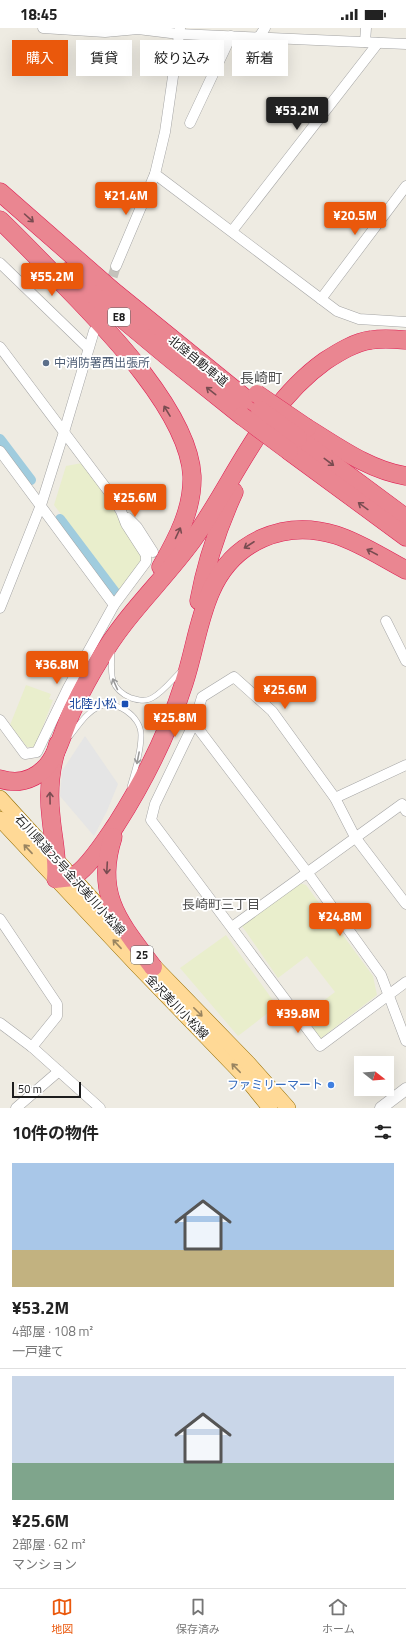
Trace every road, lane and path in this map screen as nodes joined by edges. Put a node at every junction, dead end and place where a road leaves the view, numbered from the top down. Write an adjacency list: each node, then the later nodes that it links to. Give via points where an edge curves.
1 (42, 28): 4 (street, via 106,32)
2 (265, 28): 7 (street)
3 (366, 28): 8 (street)
4 (138, 29): 5 (street)
5 (180, 31): 6 (street); 12 (street, via 165,132)
6 (231, 36): 7 (street); 11 (street)
7 (259, 38): 8 (street)
8 (365, 42): 9 (street)
9 (378, 43): 10 (street); 17 (street)
10 (406, 44)
11 (190, 123)
12 (155, 174): 17 (street); 19 (street)
13 (406, 186): 20 (street)
14 (0, 192): 27 (highway, 北陸自動車道 / E8, one-way to 27, via 113,291)
15 (0, 213): 27 (highway, 北陸自動車道 / E8, one-way to 15, via 108,307)
16 (0, 220): 40 (highway, one-way to 16, via 166,558 184,522 192,492 192,476 186,445 166,408 123,349 91,312)
17 (232, 231): 20 (street)
18 (0, 263): 25 (street)
19 (116, 266)
20 (321, 299): 21 (street, via 337,311 359,319)
21 (406, 322)
22 (94, 331): 25 (street)
23 (406, 340): 40 (highway, via 387,338 352,346 334,355 303,380 253,441 192,540)
24 (0, 347): 28 (street)
25 (88, 348): 28 (street)
26 (406, 350): 43 (highway, via 373,349 344,360 315,381 274,427 234,491 214,542 200,594)
27 (250, 404): 29 (highway, 北陸自動車道 / E8, bridge); 29 (highway, bridge)
28 (64, 432): 32 (street); 33 (street)
29 (298, 439): 31 (highway, via 382,470); 34 (highway, 北陸自動車道 / E8, one-way to 34); 35 (highway, 北陸自動車道 / E8, one-way to 29)
30 (0, 450): 32 (street)
31 (406, 476)
32 (41, 504): 38 (street); 39 (street)
33 (121, 511): 36 (street, via 137,527); 38 (street, via 126,524 146,554 146,562)
34 (406, 518)
35 (406, 537)
36 (153, 552)
37 (406, 570): 43 (highway, one-way to 43, via 336,535 303,530 272,533 243,549 219,576 211,591)
38 (114, 605): 45 (street, via 64,695 37,752 24,754)
39 (0, 608)
40 (130, 615): 42 (highway)
41 (386, 621): 44 (street)
42 (112, 638): 43 (lane, one-way to 42, via 152,698 145,701 136,700 120,692 114,685 111,675); 47 (highway, via 72,710)
43 (192, 656): 53 (highway, via 156,752)
44 (406, 661)
45 (0, 720)
46 (194, 724): 51 (street, via 202,697 234,677 272,712); 57 (street); 61 (street, via 155,804 151,820)
47 (58, 744): 49 (highway, via 49,763 38,775 21,781); 53 (lane, one-way to 53, via 70,736 88,713 100,706 110,705 126,710 134,717 140,727 139,751); 56 (highway, one-way to 47, via 49,792)
48 (406, 765): 51 (street)
49 (0, 779)
50 (0, 798): 56 (main road, 石川県道25号金沢美川小松線)
51 (335, 798): 55 (street)
52 (406, 811): 55 (street, via 402,804)
53 (120, 817): 58 (highway, via 82,869); 62 (highway, one-way to 62, via 108,857 108,892 118,917)
54 (0, 819): 58 (main road, 金沢美川小松線 / 25, one-way to 54)
55 (356, 837): 57 (street); 59 (street)
56 (57, 861): 58 (highway)
57 (307, 872): 61 (street); 64 (street, via 381,975)
58 (64, 878): 62 (main road, 石川県道25号金沢美川小松線 / 25); 72 (main road, 金沢美川小松線 / 25, one-way to 58, via 245,1077 136,964)
59 (406, 904)
60 (0, 919): 67 (street, via 57,1004 57,1016)
61 (232, 927): 64 (street, via 320,1046)
62 (153, 967): 73 (main road, 石川県道25号金沢美川小松線 / 25, one-way to 73, via 248,1063)
63 (406, 982): 64 (street)
64 (388, 995): 66 (street)
65 (0, 1022): 67 (street)
66 (406, 1041)
67 (32, 1047): 68 (street)
68 (59, 1071): 70 (street); 71 (street)
69 (406, 1089): 74 (street)
70 (16, 1108)
71 (100, 1108)
72 (270, 1108)
73 (288, 1108)
74 (381, 1108)

